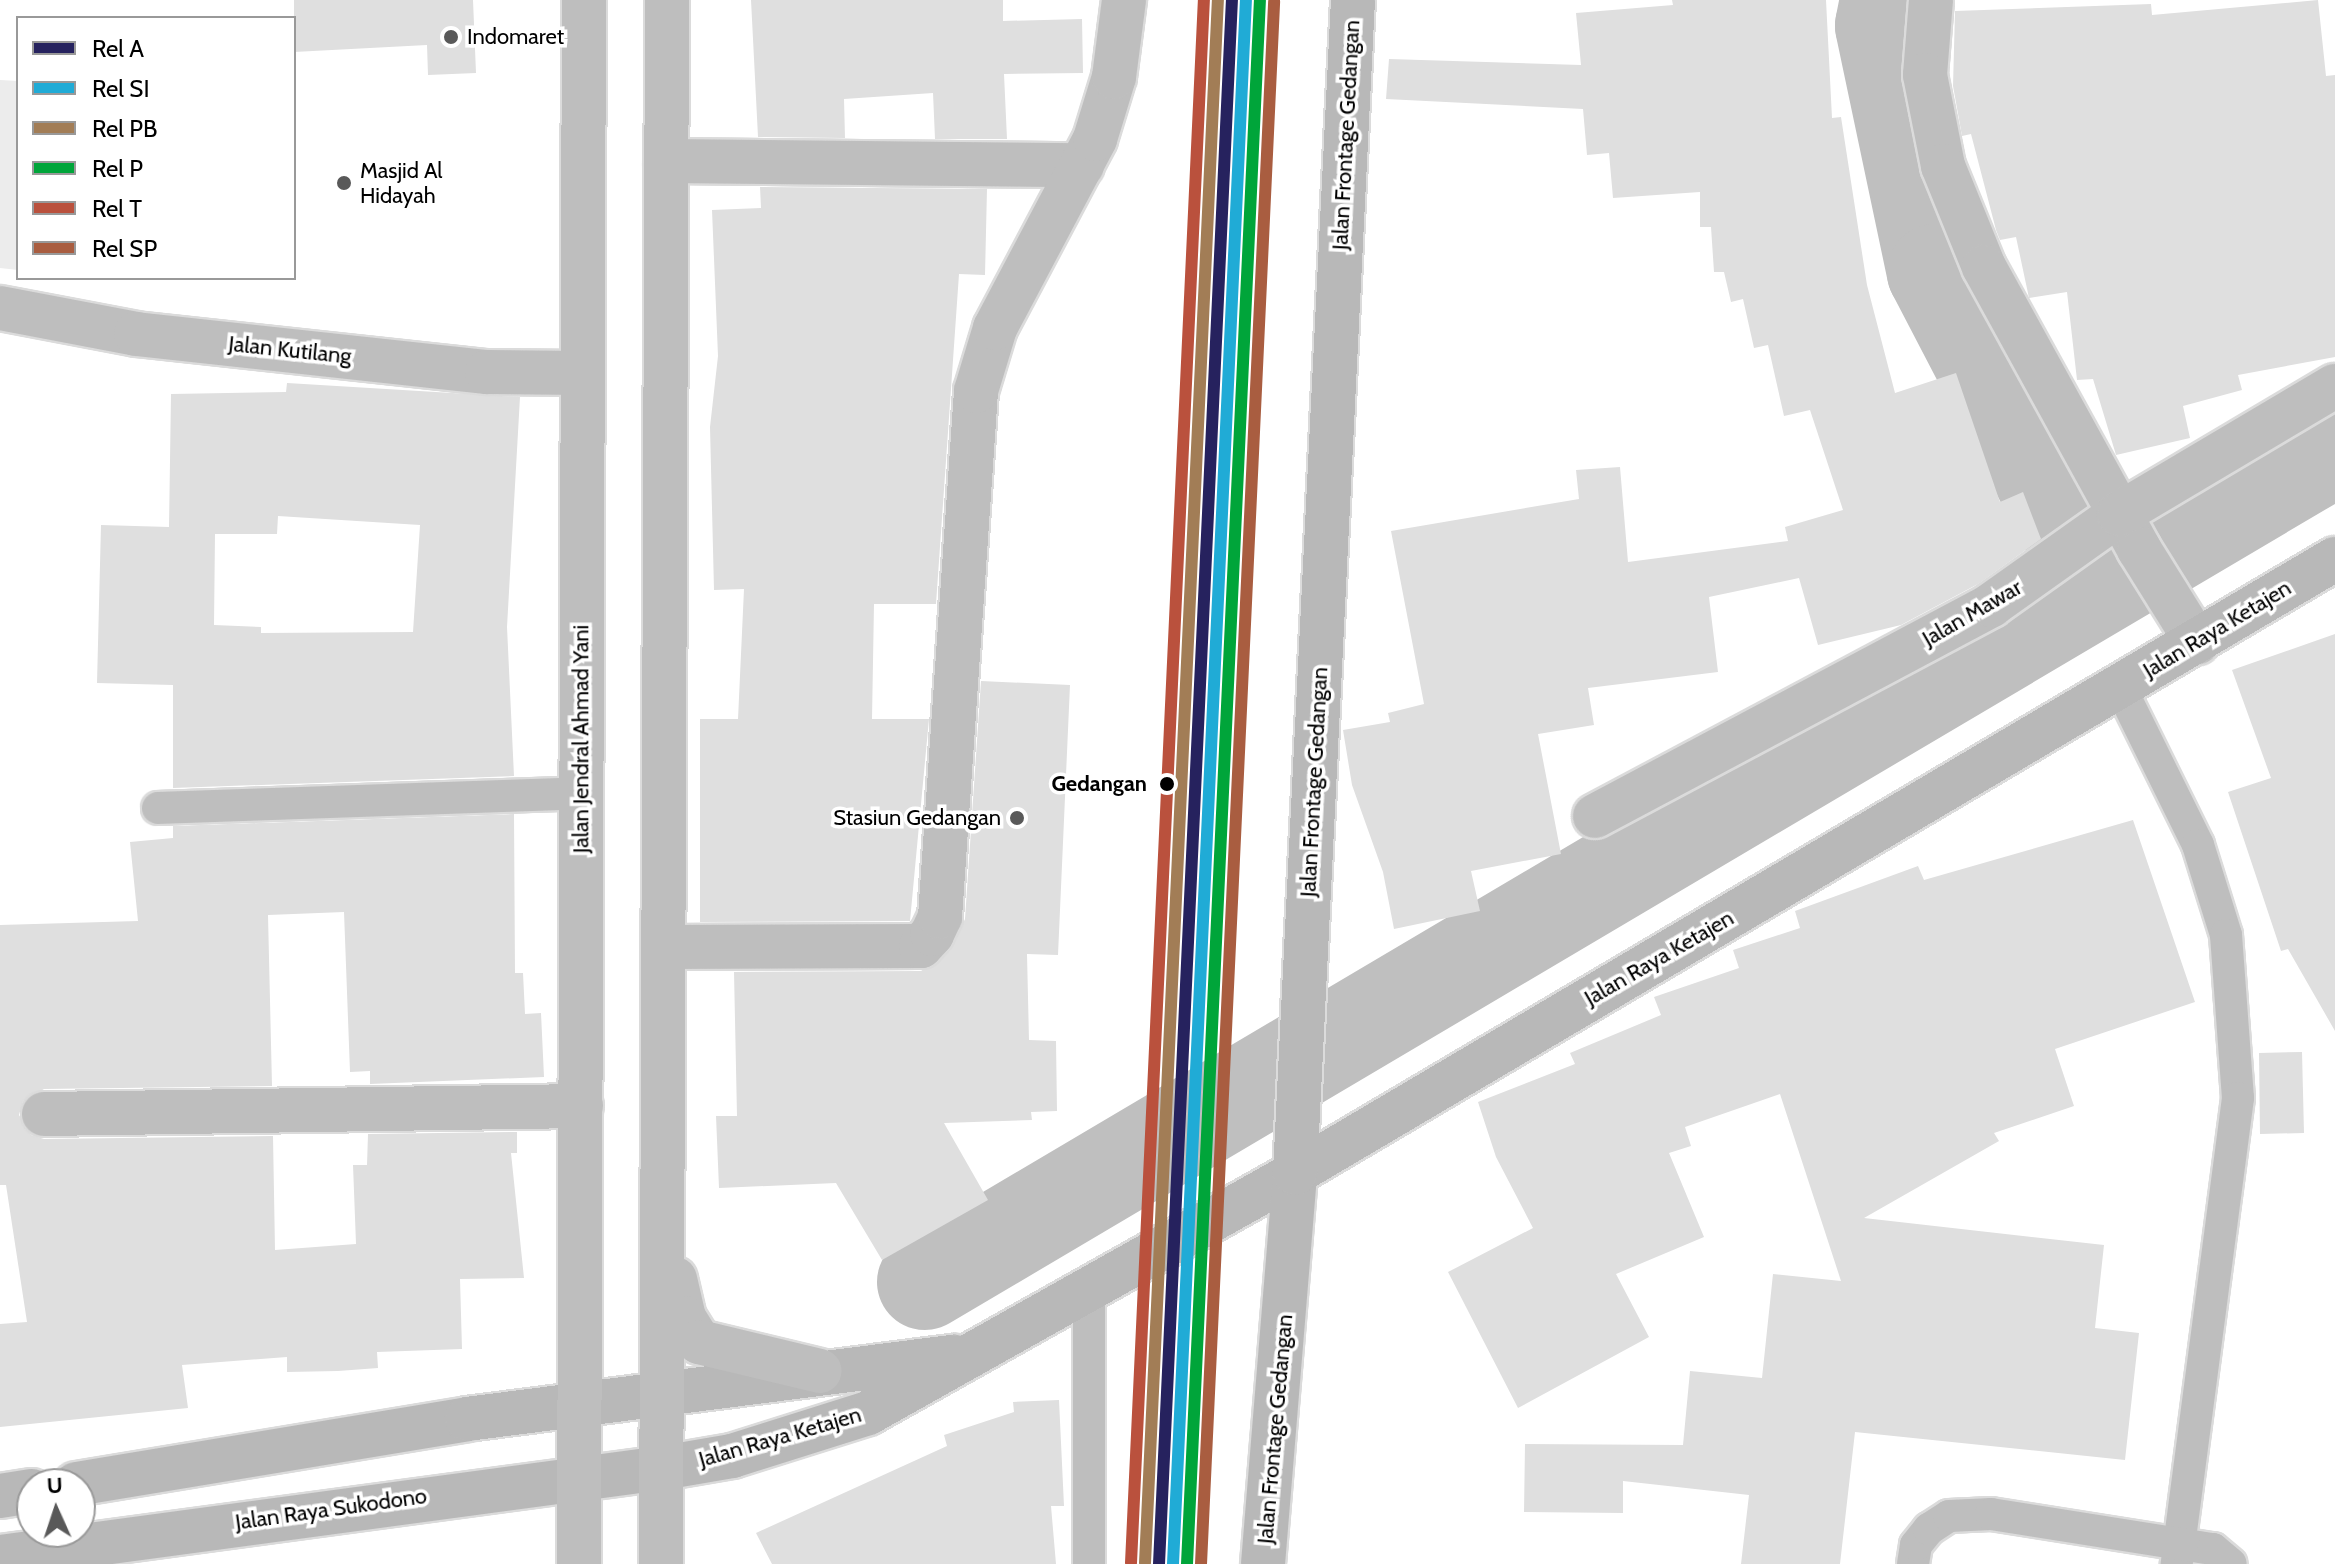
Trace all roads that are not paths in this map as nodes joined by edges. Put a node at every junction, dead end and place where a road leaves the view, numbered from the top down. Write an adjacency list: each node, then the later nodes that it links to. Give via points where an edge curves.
1 (584, 0): 9 (main road, Jalan Jendral Ahmad Yani)
2 (667, 0): 6 (main road)
3 (1124, 0): 7 (main road, via 1114,77)
4 (1353, 0): 21 (street, Jalan Frontage Gedangan)
5 (1931, 0): 11 (main road, via 1925,75 1943,166 1984,267)
6 (666, 161): 7 (main road); 18 (main road)
7 (1082, 165): 18 (main road, via 995,328 976,391 940,917 932,934 921,946)
8 (0, 308): 9 (main road, Jalan Kutilang, via 151,335 487,372)
9 (583, 373): 15 (main road, Jalan Jendral Ahmad Yani)
10 (2335, 386): 11 (main road, Jalan Mawar)
11 (2129, 532): 13 (main road); 17 (main road, Jalan Mawar)
12 (2335, 559): 13 (street, Jalan Raya Ketajen)
13 (2187, 627): 14 (street, Jalan Raya Ketajen)
14 (2120, 687): 21 (street, Jalan Raya Ketajen); 31 (lane, via 2198,845 2226,935 2238,1098)
15 (581, 793): 16 (lane); 19 (main road, Jalan Jendral Ahmad Yani)
16 (158, 808)
17 (1595, 816)
18 (663, 947): 22 (main road)
19 (581, 1106): 20 (main road); 27 (main road, Jalan Jendral Ahmad Yani)
20 (44, 1114)
21 (1295, 1173): 23 (street, Jalan Raya Ketajen); 36 (street, Jalan Frontage Gedangan)
22 (663, 1205): 25 (main road, via 684,1318 699,1342); 26 (main road)
23 (1089, 1286): 24 (street, Jalan Raya Ketajen); 35 (lane)
24 (980, 1354): 25 (street, Jalan Raya Ketajen); 28 (street, Jalan Raya Ketajen, via 868,1413 732,1456)
25 (820, 1371): 26 (street, Jalan Raya Ketajen)
26 (663, 1394): 27 (street); 28 (main road)
27 (580, 1404): 29 (main road, Jalan Jendral Ahmad Yani); 30 (street)
28 (662, 1468): 29 (street, Jalan Raya Sukodono); 34 (main road)
29 (581, 1478): 32 (street, Jalan Raya Sukodono); 33 (main road, Jalan Jendral Ahmad Yani)
30 (96, 1481)
31 (2179, 1553): 37 (lane, via 1991,1514 1949,1516 1916,1545); 38 (lane, via 2213,1549)
32 (0, 1557)
33 (579, 1564)
34 (661, 1564)
35 (1089, 1564)
36 (1263, 1564)
37 (1913, 1564)
38 (2231, 1564)

